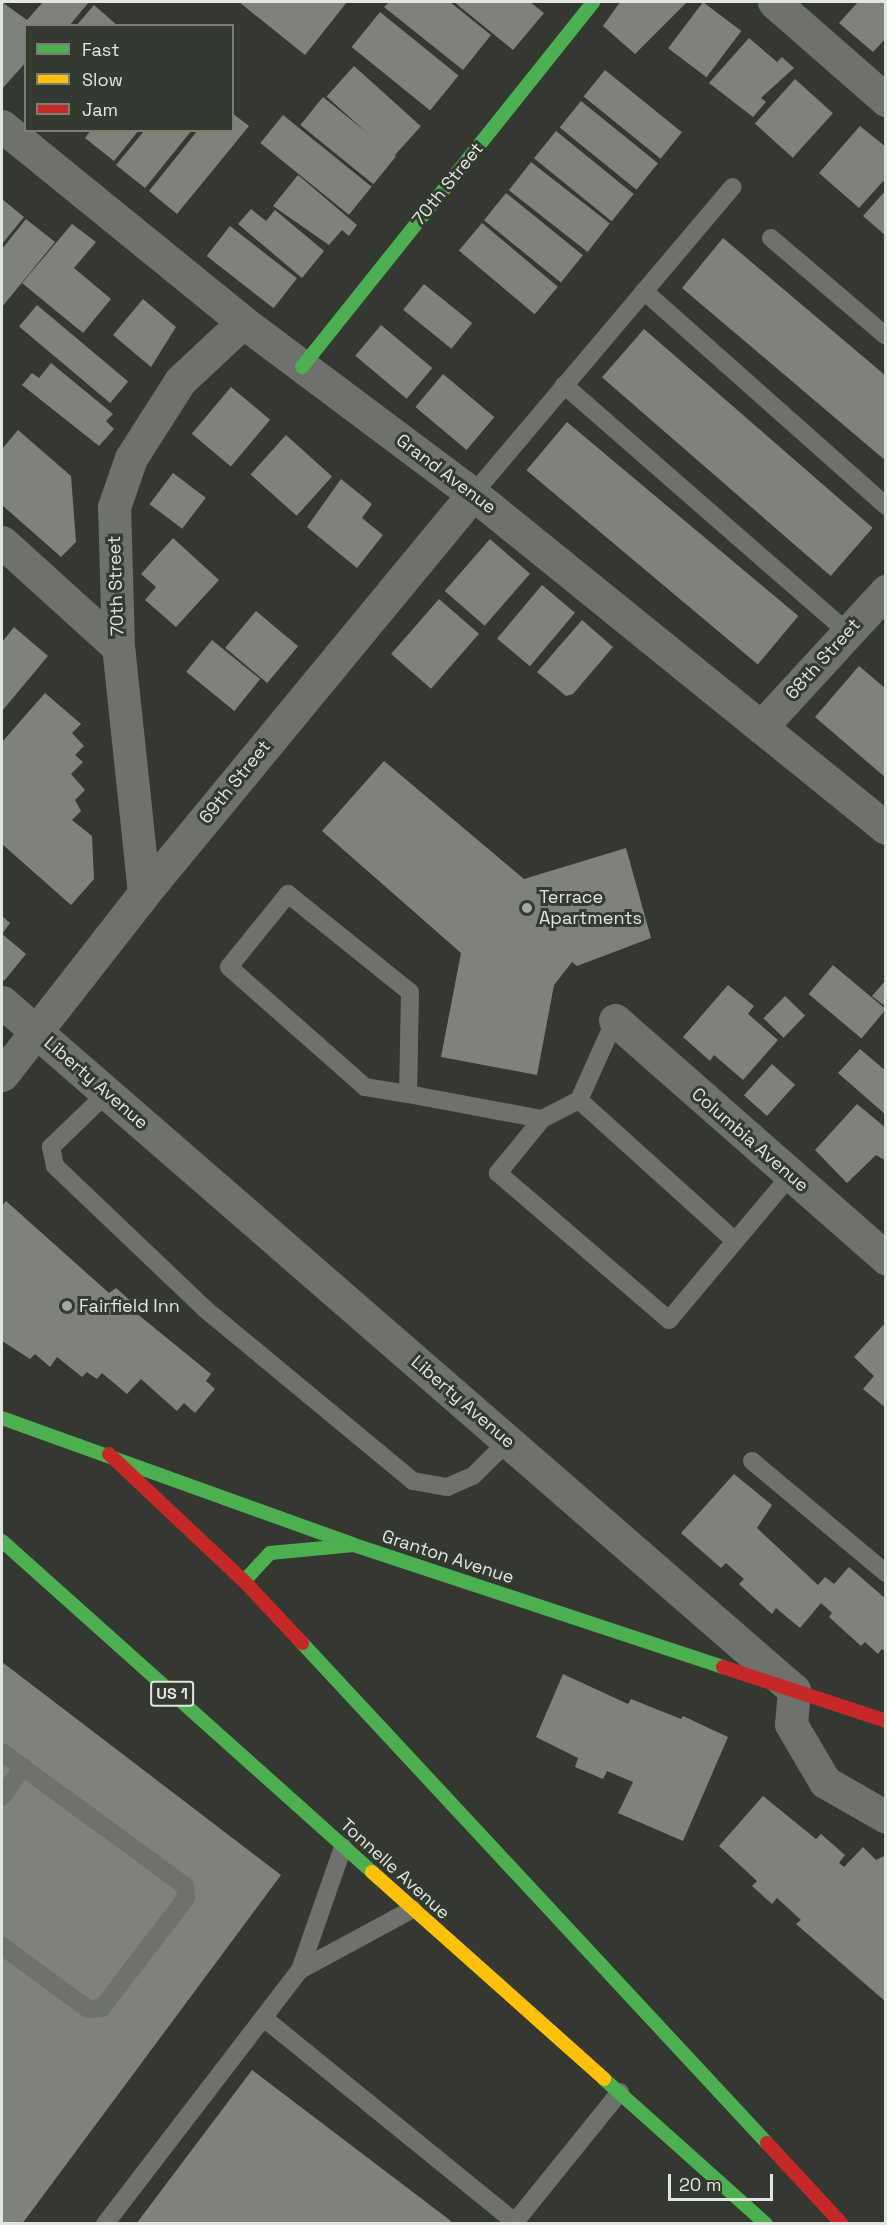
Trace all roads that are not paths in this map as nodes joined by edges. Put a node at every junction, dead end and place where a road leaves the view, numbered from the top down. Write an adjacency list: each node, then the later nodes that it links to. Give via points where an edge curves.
1 (774, 2): 3 (street)
2 (588, 3): 10 (main road, 70th Street)
3 (885, 100)
4 (2, 126): 8 (street, Grand Avenue)
5 (732, 187): 7 (lane)
6 (771, 238): 9 (lane)
7 (644, 291): 11 (lane); 13 (lane)
8 (243, 322): 10 (street, Grand Avenue); 17 (street, 70th Street, via 180,381 131,458 114,507)
9 (885, 336)
10 (302, 367): 12 (street, Grand Avenue)
11 (564, 385): 12 (lane); 16 (lane)
12 (473, 494): 18 (street, Grand Avenue); 20 (street, 69th Street)
13 (885, 506)
14 (2, 542): 17 (street)
15 (885, 591): 16 (street, 68th Street)
16 (848, 633): 18 (street, 68th Street)
17 (118, 647): 20 (street, 70th Street)
18 (761, 728): 19 (street, Grand Avenue)
19 (885, 828)
20 (144, 893): 23 (street, 69th Street)
21 (2, 1002): 23 (street, Liberty Avenue)
22 (615, 1020): 27 (lane); 29 (street, Columbia Avenue)
23 (37, 1032): 24 (street, 69th Street); 25 (street, Liberty Avenue)
24 (2, 1075)
25 (107, 1093): 33 (street, Liberty Avenue); 33 (lane, via 51,1147 55,1166 205,1308 413,1481 447,1487 473,1476)
26 (408, 1094): 26 (lane, via 365,1087 229,967 288,894 410,992); 28 (lane)
27 (579, 1100): 28 (lane); 30 (lane)
28 (542, 1119): 30 (lane, via 498,1173 669,1320)
29 (790, 1176): 30 (lane); 31 (street, Columbia Avenue)
30 (735, 1241)
31 (881, 1246)
32 (2, 1418): 34 (main road, Granton Avenue)
33 (508, 1441): 40 (street, Liberty Avenue)
34 (109, 1454): 37 (main road, Granton Avenue); 39 (main road)
35 (752, 1461): 38 (lane)
36 (2, 1541): 46 (main road, Tonnelle Avenue / US 1)
37 (354, 1545): 39 (main road, via 270,1553); 40 (main road, Granton Avenue)
38 (885, 1573)
39 (244, 1581): 54 (main road)
40 (794, 1690): 41 (main road, Granton Avenue); 45 (street, via 791,1724 825,1782)
41 (885, 1721)
42 (2, 1752): 43 (lane)
43 (23, 1767): 44 (lane); 48 (lane, via 185,1886 186,1898 102,2008 88,2009)
44 (2, 1797)
45 (885, 1817)
46 (343, 1847): 47 (main road, Tonnelle Avenue / US 1); 49 (lane)
47 (413, 1909): 49 (lane); 51 (main road, Tonnelle Avenue / US 1)
48 (2, 1946)
49 (300, 1970): 50 (lane)
50 (265, 2019): 51 (lane, via 515,2222); 52 (lane)
51 (620, 2092): 53 (main road, Tonnelle Avenue / US 1)
52 (105, 2223)
53 (766, 2223)
54 (842, 2223)

